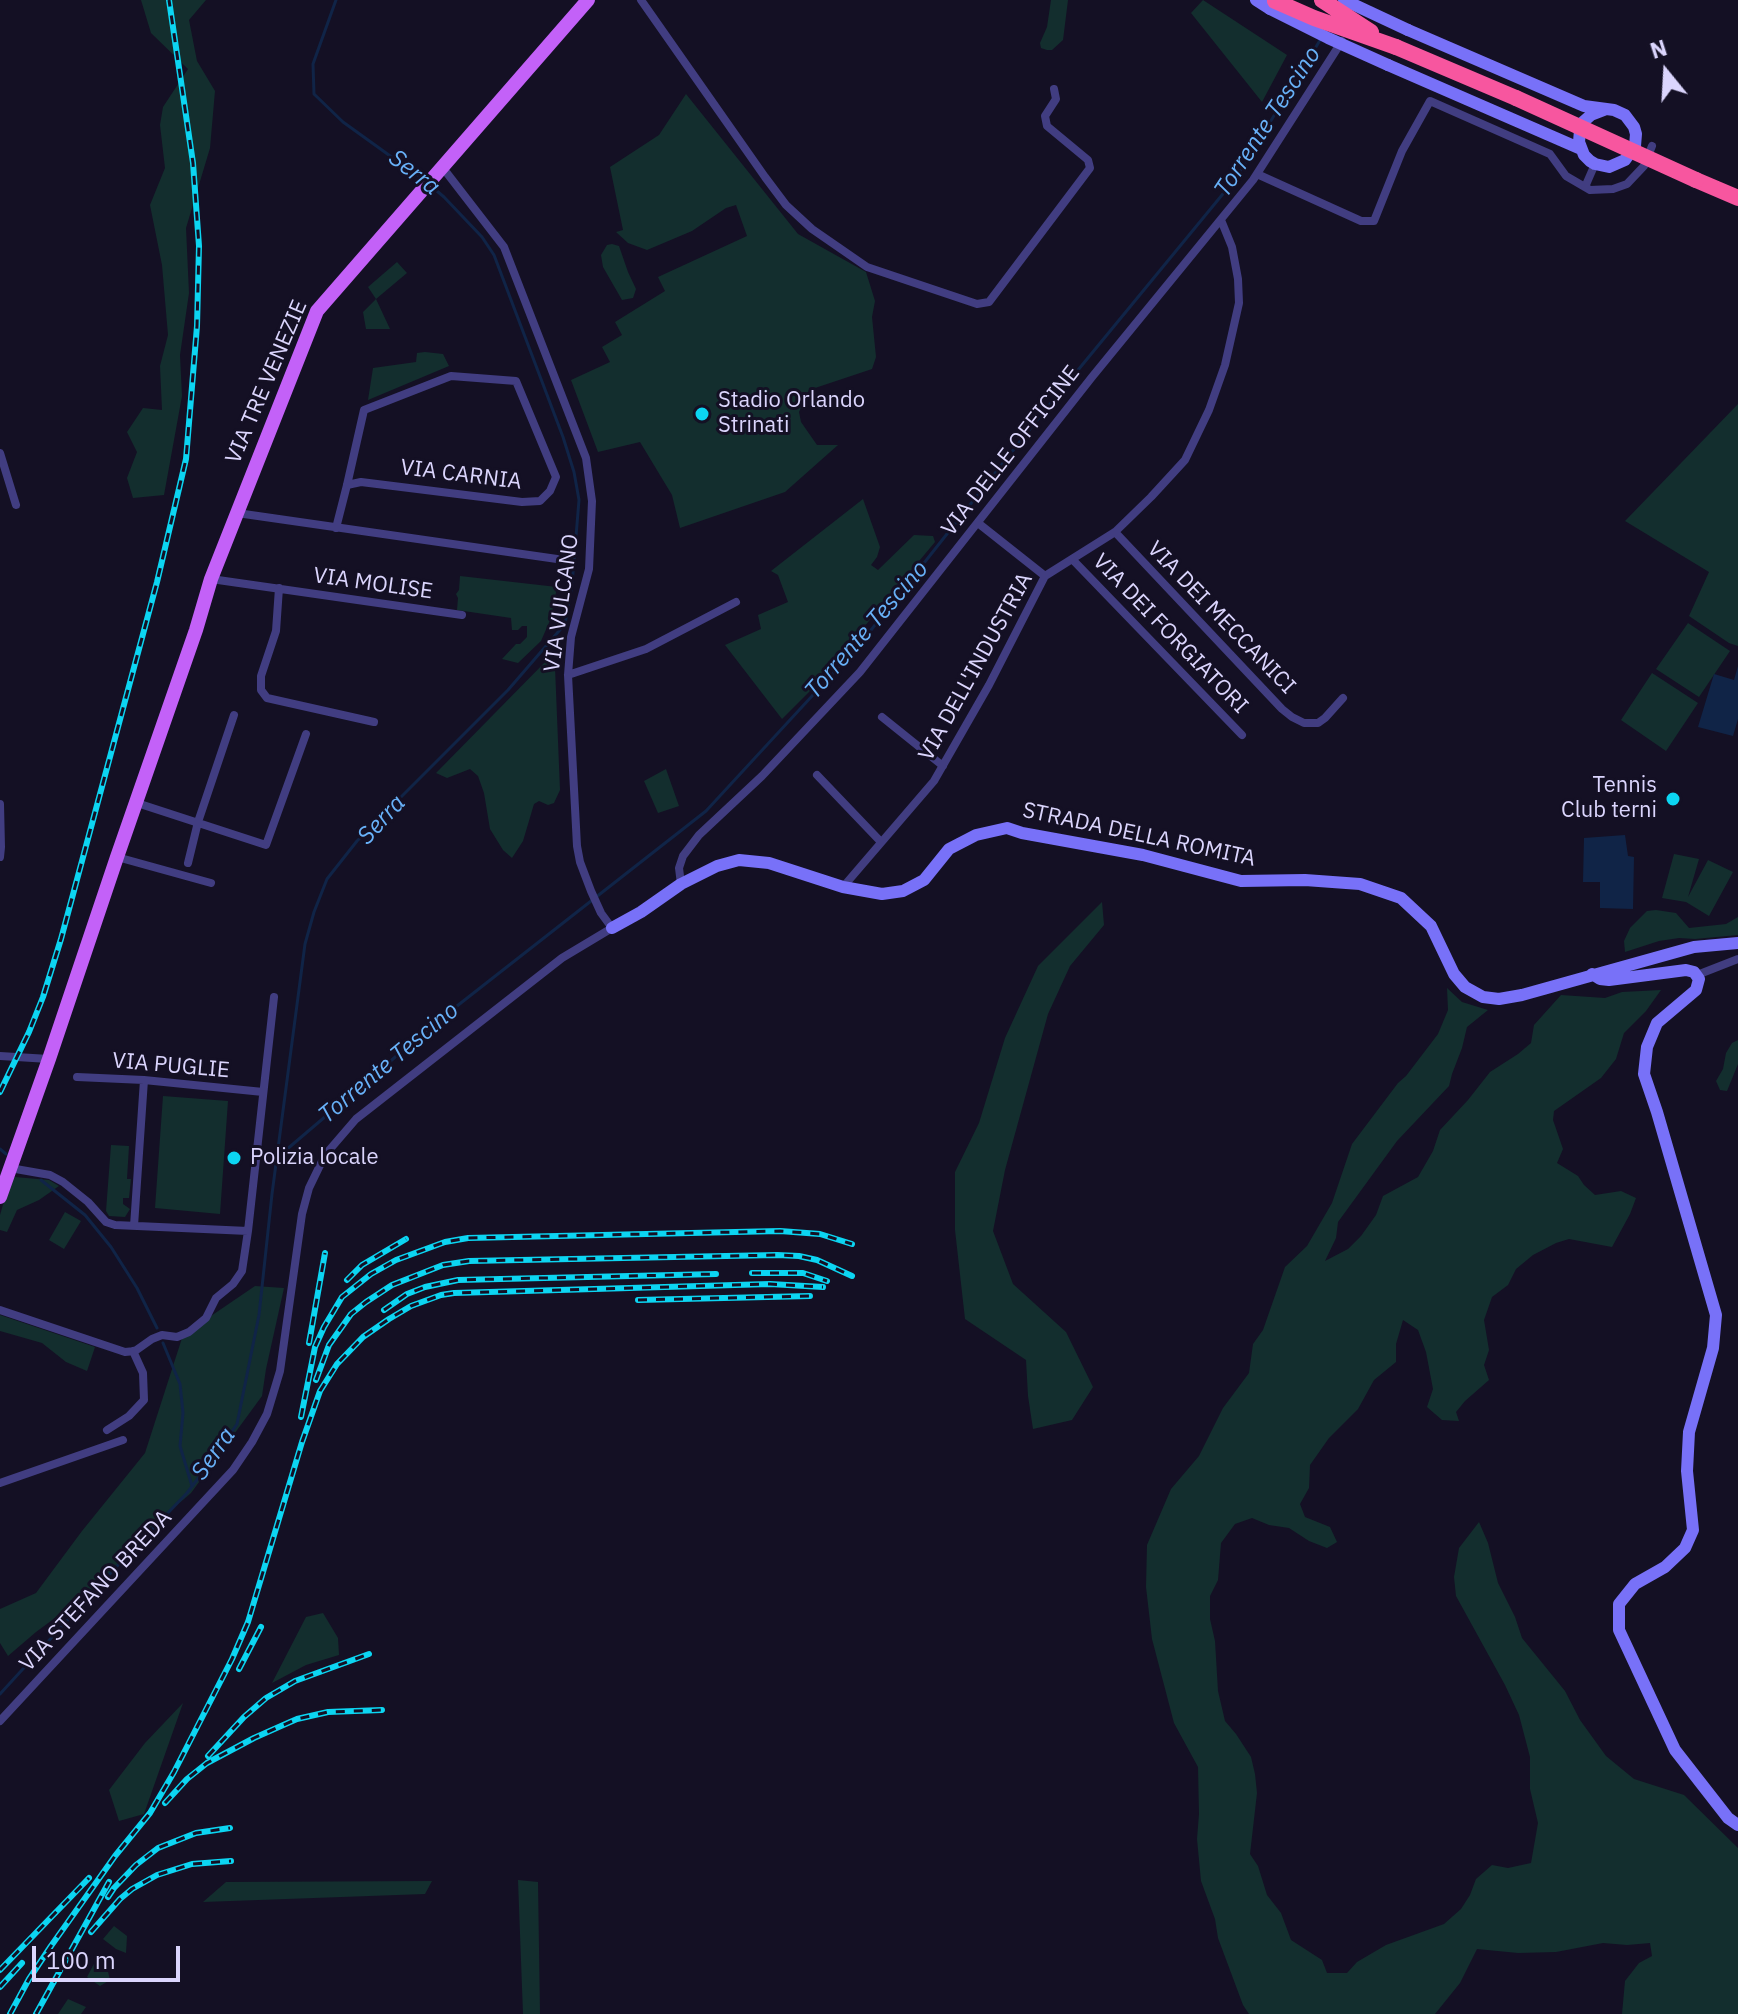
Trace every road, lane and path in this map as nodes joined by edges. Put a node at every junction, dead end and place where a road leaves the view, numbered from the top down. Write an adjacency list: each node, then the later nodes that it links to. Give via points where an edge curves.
1 (641, 0): 10 (street, via 765,177 812,229 867,267 977,304 989,302 1090,168 1088,160 1047,126)
2 (1256, 0): 8 (street)
3 (1298, 0): 9 (highway, bridge)
4 (1322, 0): 9 (highway, bridge)
5 (1344, 0): 11 (street, bridge, via 1584,106)
6 (1368, 0): 16 (street, VIA DELLE OFFICINE)
7 (586, 1): 15 (main road, VIA TRE VENEZIE)
8 (1272, 3): 9 (highway, bridge); 13 (street, bridge, via 1328,38)
9 (1396, 47): 18 (highway, bridge)
10 (1054, 89)
11 (1604, 110): 13 (street, via 1583,122); 14 (street, via 1628,119 1636,140 1621,164)
12 (1652, 146): 17 (street, via 1644,166 1627,184 1603,190)
13 (1581, 149): 14 (street)
14 (1595, 164): 17 (street)
15 (439, 172): 23 (main road, VIA TRE VENEZIE, via 317,311); 34 (street, VIA VULCANO, via 504,247 586,458 592,501 589,569 571,637)
16 (1257, 174): 17 (street, via 1361,221 1374,221 1402,151 1430,101 1550,154 1566,176); 19 (street, VIA DELLE OFFICINE)
17 (1585, 187)
18 (1738, 198)
19 (1221, 220): 24 (street, VIA DELLE OFFICINE); 26 (street, VIA DELL'INDUSTRIA, via 1232,247 1239,303 1225,365 1185,460)
20 (0, 453): 22 (street)
21 (347, 485): 21 (street, VIA CARNIA, via 361,482 522,502 540,501 556,477 516,381 451,376 364,410); 25 (street, VIA CARNIA)
22 (16, 505)
23 (237, 513): 25 (street); 30 (main road, VIA TRE VENEZIE)
24 (978, 523): 29 (street); 51 (street, VIA DELLE OFFICINE, via 860,672 699,835 683,856)
25 (336, 528): 27 (street)
26 (1115, 532): 28 (street, VIA DELL'INDUSTRIA); 35 (street, VIA DEI MECCANICI, via 1292,717 1318,723)
27 (557, 559)
28 (1072, 559): 29 (street, VIA DELL'INDUSTRIA); 40 (street, VIA DEI FORGIATORI)
29 (1045, 576): 41 (street, VIA DELL'INDUSTRIA)
30 (211, 579): 31 (street, VIA MOLISE); 43 (main road, VIA TRE VENEZIE)
31 (279, 588): 33 (street, VIA MOLISE); 38 (street, VIA MOLISE, via 276,631 261,690 267,698)
32 (736, 602): 34 (street, via 646,649)
33 (462, 615)
34 (568, 675): 53 (street, VIA VULCANO, via 577,846 591,891)
35 (1343, 698)
36 (234, 715): 45 (street)
37 (882, 717): 41 (street)
38 (374, 722)
39 (306, 734): 45 (street, via 266,845)
40 (1242, 735)
41 (943, 766): 46 (street, VIA DELL'INDUSTRIA)
42 (817, 775): 46 (street)
43 (137, 803): 45 (street); 48 (main road, VIA TRE VENEZIE)
44 (0, 804): 47 (street)
45 (198, 822): 49 (street)
46 (881, 842): 52 (street, VIA DELL'INDUSTRIA)
47 (0, 857)
48 (117, 857): 50 (street); 60 (main road, VIA TRE VENEZIE)
49 (188, 863)
50 (211, 883)
51 (681, 884): 52 (street, STRADA DELLA ROMITA, via 739,860 769,863); 53 (street, STRADA DELLA ROMITA)
52 (843, 887): 56 (street, STRADA DELLA ROMITA, via 882,894 903,891 924,880 949,849 1007,828 1241,881 1360,884 1401,898 1431,926 1454,974 1483,997 1522,995)
53 (612, 928): 73 (street, VIA STEFANO BREDA, via 562,958 356,1119 325,1155 302,1214 280,1371 252,1442 233,1470)
54 (1738, 943): 56 (street, STRADA DELLA ROMITA, via 1694,947)
55 (1738, 959): 57 (street)
56 (1592, 974): 57 (street, via 1609,980 1686,970)
57 (1697, 975): 74 (street, via 1696,990 1657,1023 1644,1074 1716,1315 1713,1348 1689,1432 1693,1530 1685,1548 1635,1584 1619,1604 1619,1630 1675,1750)
58 (274, 997): 63 (street)
59 (0, 1056): 60 (street)
60 (49, 1059): 64 (main road, VIA TRE VENEZIE)
61 (77, 1077): 62 (street, VIA PUGLIE)
62 (144, 1080): 63 (street, VIA PUGLIE); 66 (street)
63 (263, 1092): 67 (street)
64 (10, 1168): 65 (main road, VIA TRE VENEZIE); 66 (street, via 50,1175 106,1222)
65 (0, 1197)
66 (134, 1226): 67 (street)
67 (248, 1231): 69 (street, via 242,1271 216,1298 206,1318 189,1332 162,1335)
68 (0, 1310): 69 (street)
69 (133, 1351): 70 (street, via 143,1373 144,1400)
70 (107, 1430)
71 (123, 1440): 72 (street)
72 (0, 1483)
73 (0, 1721)
74 (1738, 1825)

